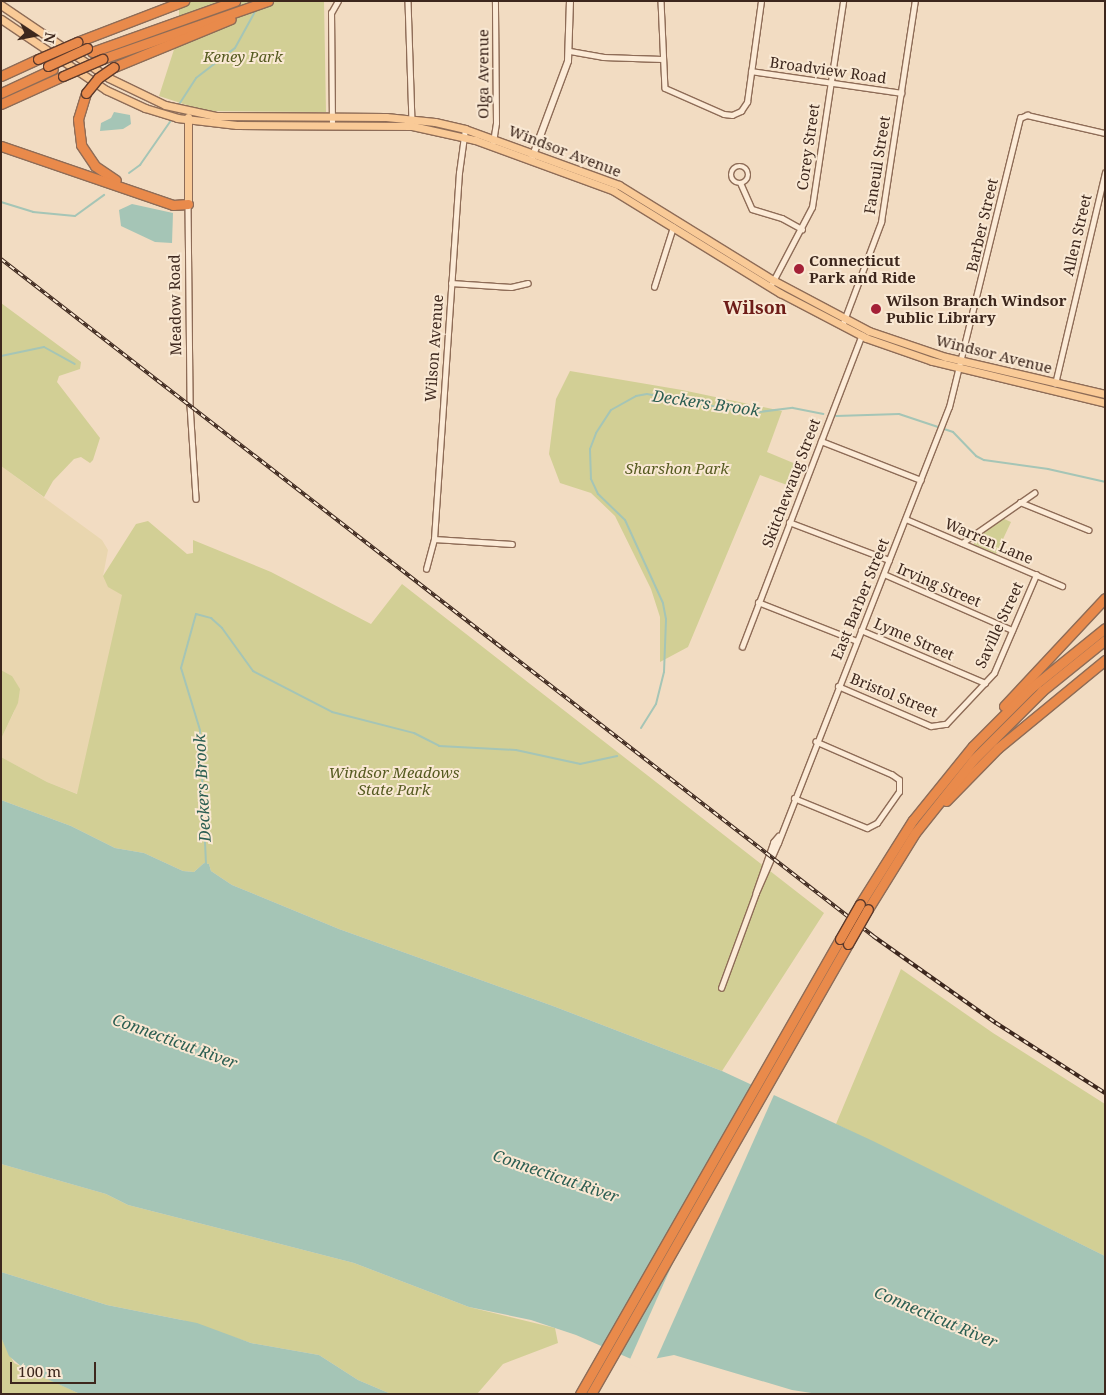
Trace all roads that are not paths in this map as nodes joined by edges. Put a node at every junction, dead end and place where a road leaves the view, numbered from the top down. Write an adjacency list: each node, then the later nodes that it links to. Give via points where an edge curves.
1 (184, 1): 21 (highway, bridge, via 77,42)
2 (218, 1): 16 (highway)
3 (235, 1): 16 (highway)
4 (268, 1): 14 (highway)
5 (338, 1): 31 (street, via 331,13)
6 (408, 1): 32 (street)
7 (495, 1): 36 (street, Olga Avenue)
8 (570, 1): 17 (street)
9 (661, 1): 18 (street)
10 (761, 1): 20 (street)
11 (842, 1): 22 (street, Corey Street)
12 (915, 1): 25 (street, Faneuil Street)
13 (1, 5): 27 (main road, Windsor Avenue, via 120,85)
14 (229, 17): 26 (highway, bridge, via 102,59); 41 (highway, bridge, via 98,78 86,93 79,112 82,148 92,164 114,179)
15 (1, 19): 29 (main road, Windsor Avenue, via 99,85 138,105)
16 (89, 50): 19 (highway)
17 (570, 51): 18 (street, via 603,57); 38 (street)
18 (662, 58): 20 (street, via 662,79 670,92 724,114 741,111 744,107)
19 (50, 68): 23 (highway); 24 (highway)
20 (751, 71): 22 (street, Broadview Road)
21 (1, 76)
22 (830, 82): 25 (street, Broadview Road); 44 (street, Corey Street, via 812,207)
23 (1, 87)
24 (1, 93)
25 (901, 93): 49 (street, Faneuil Street, via 879,232)
26 (1, 104)
27 (185, 111): 28 (main road, Windsor Avenue); 29 (main road, Meadow Road)
28 (254, 117): 30 (main road, Windsor Avenue); 33 (main road)
29 (188, 120): 33 (main road, Windsor Avenue); 41 (main road, Meadow Road)
30 (317, 121): 31 (main road, Windsor Avenue); 33 (main road, Windsor Avenue)
31 (332, 121): 32 (main road, Windsor Avenue)
32 (412, 122): 34 (main road, Windsor Avenue)
33 (254, 125)
34 (464, 132): 36 (main road, Windsor Avenue); 45 (street, Wilson Avenue)
35 (1105, 133): 51 (street, Barber Street, via 1022,116)
36 (493, 142): 38 (main road, Windsor Avenue)
37 (1, 146): 41 (highway, via 173,205)
38 (533, 156): 42 (main road, Windsor Avenue)
39 (1105, 173): 52 (street, Allen Street)
40 (742, 184): 40 (street, via 749,173 738,166 732,170 731,177); 44 (street, via 752,209 782,218)
41 (188, 204): 58 (street, Meadow Road, via 190,410)
42 (648, 207): 43 (main road, Windsor Avenue); 47 (main road, Windsor Avenue)
43 (673, 227): 47 (main road, Windsor Avenue); 48 (street)
44 (802, 229): 47 (street, Corey Street)
45 (451, 283): 46 (street, via 511,287); 63 (street, Wilson Avenue)
46 (528, 283)
47 (771, 284): 49 (main road, Windsor Avenue)
48 (654, 287)
49 (843, 323): 50 (main road, Windsor Avenue)
50 (863, 332): 51 (main road, Windsor Avenue); 55 (street, Skitchewaug Street)
51 (959, 364): 52 (main road, Windsor Avenue); 56 (street, East Barber Street, via 942,425)
52 (1055, 387): 53 (main road, Windsor Avenue); 54 (main road, Windsor Avenue)
53 (1105, 394)
54 (1105, 403)
55 (821, 441): 56 (street); 61 (street, Skitchewaug Street)
56 (921, 480): 60 (street, East Barber Street)
57 (1034, 493): 59 (street)
58 (196, 499)
59 (1020, 502): 62 (street); 64 (street)
60 (906, 519): 64 (street, Warren Lane); 66 (street, East Barber Street)
61 (789, 522): 66 (street); 72 (street, Skitchewaug Street)
62 (1089, 530)
63 (434, 539): 65 (street); 67 (street, Wilson Avenue)
64 (962, 543): 69 (street, Warren Lane)
65 (512, 544)
66 (889, 560): 68 (street, East Barber Street)
67 (426, 568)
68 (884, 574): 74 (street, East Barber Street); 75 (street, Irving Street)
69 (1036, 575): 70 (street, Warren Lane); 75 (street, Saville Street)
70 (1062, 586)
71 (1105, 598): 84 (highway, via 986,726)
72 (758, 602): 77 (street); 78 (street, Skitchewaug Street)
73 (1105, 628): 84 (highway, via 1031,688)
74 (861, 630): 77 (street, East Barber Street); 80 (street, Lyme Street)
75 (1012, 630): 80 (street, Saville Street, via 994,673)
76 (1105, 640): 86 (highway, via 1055,679 1002,728)
77 (857, 641): 81 (street, East Barber Street)
78 (742, 646)
79 (1105, 660): 86 (highway, via 998,748)
80 (985, 683): 82 (street, Saville Street)
81 (838, 686): 82 (street, Bristol Street, via 931,726); 83 (street, East Barber Street)
82 (941, 726)
83 (816, 742): 85 (street, East Barber Street); 85 (street, via 899,780 899,792 873,827 862,826)
84 (966, 754): 87 (highway, via 913,820)
85 (794, 798): 88 (street, East Barber Street)
86 (922, 823): 87 (highway)
87 (864, 906): 89 (highway, bridge)
88 (721, 988)
89 (782, 1052): 90 (highway); 91 (highway)
90 (580, 1394)
91 (591, 1394)

